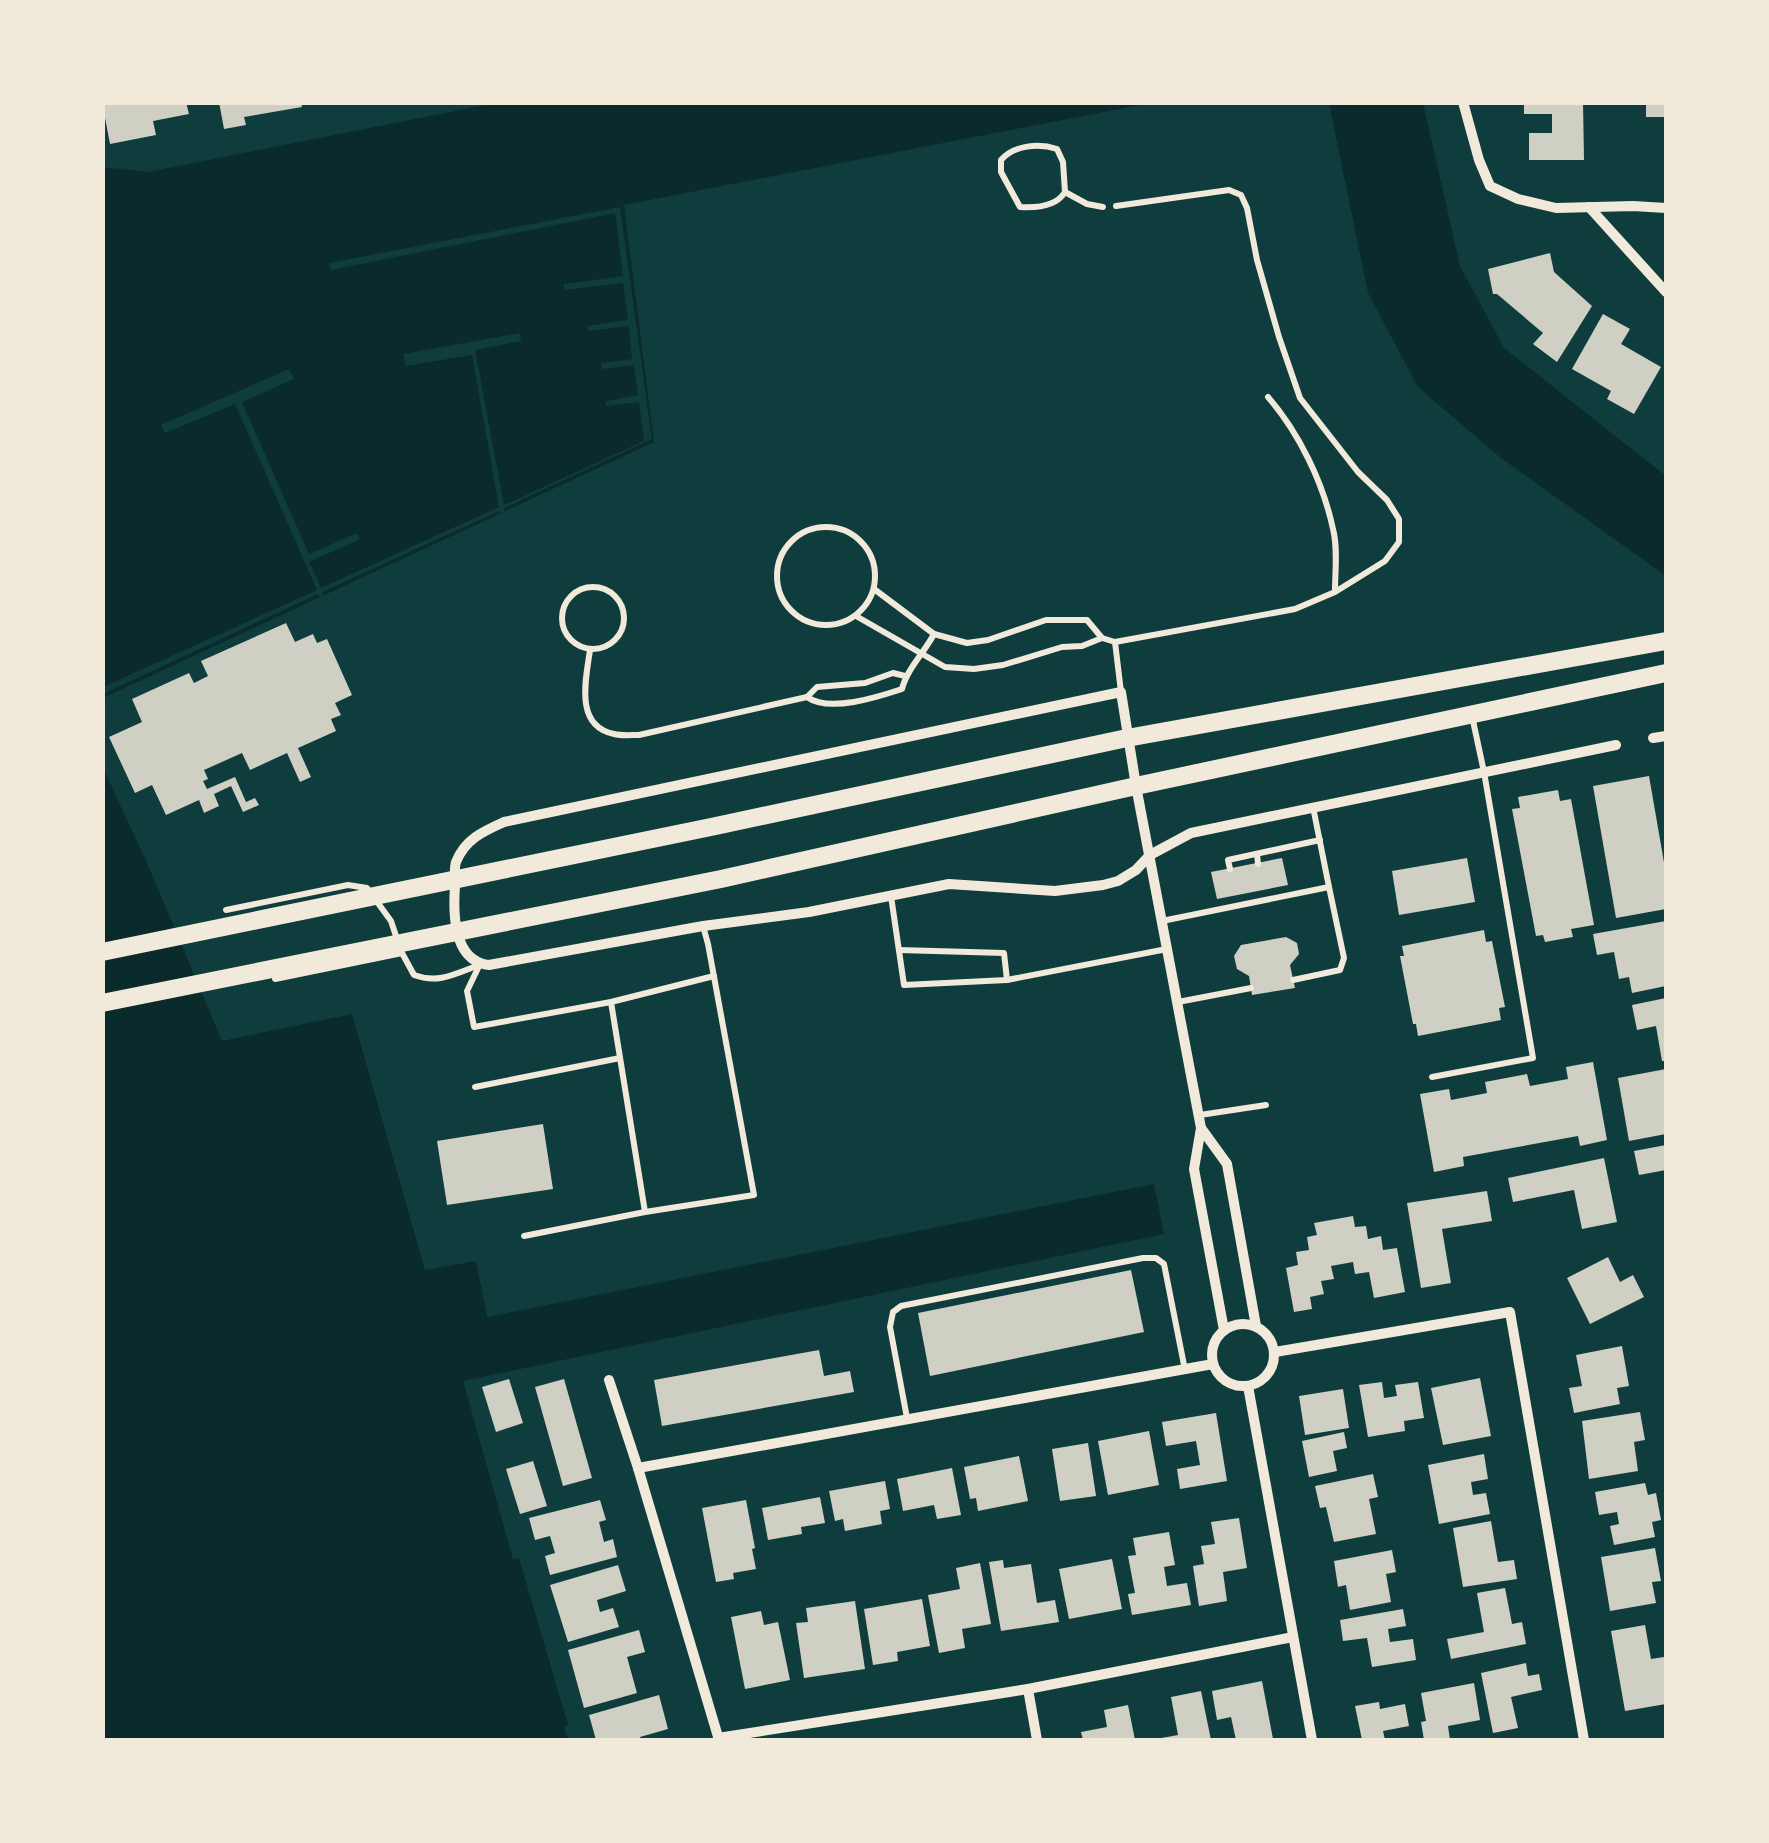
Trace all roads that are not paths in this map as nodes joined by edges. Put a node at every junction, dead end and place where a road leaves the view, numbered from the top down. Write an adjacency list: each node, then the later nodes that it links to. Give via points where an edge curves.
1 (1463, 102): 5 (street, via 1490,186 1556,208)
2 (1066, 192): 2 (lane, via 1057,149 1026,148 1001,160 1020,207 1052,204); 4 (lane)
3 (1116, 206): 10 (lane, via 1229,190 1246,202 1300,398 1399,519 1399,542 1386,561)
4 (1104, 207)
5 (1590, 207): 6 (street); 7 (street)
6 (1666, 208)
7 (1666, 292)
8 (1268, 397): 10 (lane, via 1314,470 1334,531)
9 (874, 589): 11 (lane); 11 (lane, via 872,556 850,532 818,527 780,555 777,587 794,614 825,626); 12 (lane)
10 (1335, 592): 15 (lane, via 1295,609)
11 (856, 616): 17 (lane)
12 (934, 634): 13 (lane, via 967,644 1046,620 1087,620); 17 (lane)
13 (1102, 638): 15 (lane); 17 (lane, via 974,668 945,667)
14 (1666, 641): 24 (main road)
15 (1115, 642): 20 (lane)
16 (590, 650): 16 (lane, via 610,646 625,620 620,601 594,587 574,593 562,611 570,641); 21 (lane, via 586,710 612,734 638,735)
17 (923, 654): 19 (lane)
18 (1666, 674): 22 (main road)
19 (905, 676): 21 (lane, via 817,687); 21 (lane, via 902,689 878,697 838,704)
20 (1121, 692): 24 (street); 48 (street, via 504,822 475,835 456,862 459,941)
21 (807, 697)
22 (1471, 715): 27 (lane); 28 (main road)
23 (1666, 736): 25 (street)
24 (1128, 738): 28 (street); 46 (main road)
25 (1653, 738)
26 (1616, 745): 27 (street)
27 (1484, 772): 29 (street); 58 (lane, via 1533,1058)
28 (1136, 786): 31 (street); 56 (main road)
29 (1313, 807): 30 (lane); 31 (street, via 1191,832)
30 (1320, 840): 32 (lane); 35 (lane)
31 (1150, 854): 37 (street, via 1136,870 1103,885 1044,891 970,883); 42 (street)
32 (1256, 854): 33 (lane); 34 (lane, via 1228,860)
33 (1258, 864)
34 (1230, 868)
35 (1329, 887): 39 (lane); 52 (lane, via 1344,958 1340,970)
36 (1264, 890): 39 (lane)
37 (891, 895): 43 (street); 45 (lane)
38 (1236, 896): 40 (lane)
39 (1266, 900): 40 (lane)
40 (1237, 906): 42 (lane)
41 (226, 910): 47 (lane, via 348,885 367,888 391,921)
42 (1162, 921): 44 (street)
43 (702, 926): 48 (street); 49 (lane)
44 (1167, 949): 51 (lane); 55 (street)
45 (899, 950): 51 (lane, via 1004,953); 51 (lane, via 904,984)
46 (102, 952)
47 (402, 953): 48 (lane, via 414,975 428,980); 50 (lane)
48 (480, 964): 54 (lane, via 468,991 474,1027)
49 (714, 976): 54 (lane); 63 (lane, via 754,1195)
50 (275, 979)
51 (1007, 980)
52 (1293, 980)
53 (1250, 988): 55 (lane)
54 (611, 1002): 57 (lane)
55 (1177, 1002): 61 (street)
56 (102, 1004)
57 (620, 1058): 59 (lane); 63 (lane)
58 (1432, 1077)
59 (476, 1087)
60 (1266, 1106): 61 (lane)
61 (1198, 1115): 62 (street)
62 (1201, 1128): 65 (street, via 1226,1164); 66 (street, via 1194,1169)
63 (645, 1212): 64 (lane)
64 (524, 1236)
65 (1256, 1326): 66 (street); 67 (street)
66 (1224, 1330): 68 (street)
67 (1275, 1352): 71 (street, via 1271,1370); 79 (street, via 1510,1312)
68 (1213, 1364): 69 (street); 71 (street, via 1223,1379)
69 (1185, 1370): 72 (street); 72 (lane, via 1164,1264 1143,1258 900,1306 890,1327)
70 (609, 1380): 73 (street)
71 (1248, 1386): 74 (street)
72 (907, 1420): 73 (street)
73 (638, 1468): 76 (street)
74 (1293, 1637): 75 (street); 78 (street)
75 (1028, 1689): 76 (street); 77 (street)
76 (718, 1739)
77 (1037, 1740)
78 (1312, 1740)
79 (1584, 1740)

